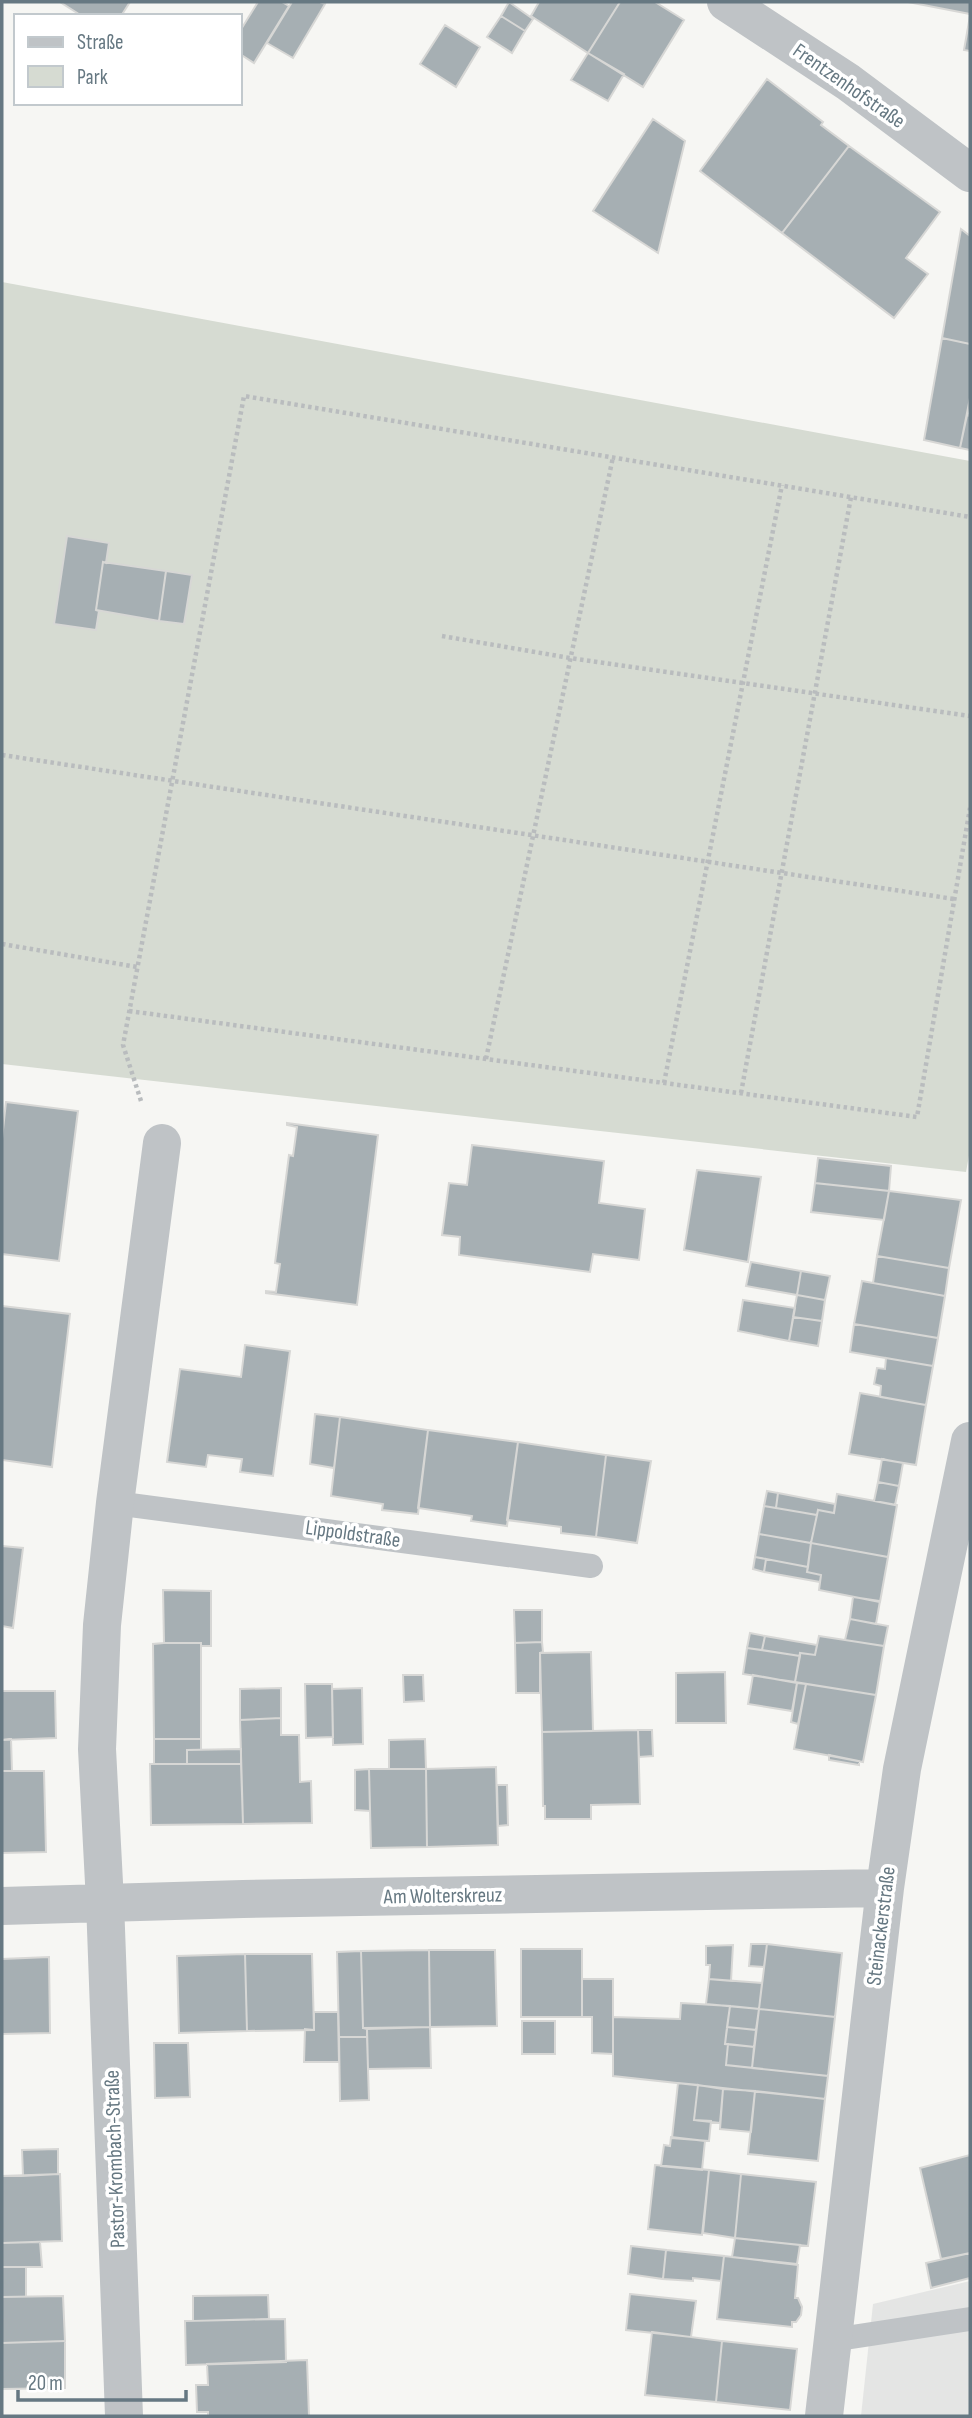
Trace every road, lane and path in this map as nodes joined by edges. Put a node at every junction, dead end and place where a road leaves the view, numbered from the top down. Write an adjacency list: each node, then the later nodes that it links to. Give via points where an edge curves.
1 (726, 2): 2 (street, Frentzenhofstraße, via 848,82)
2 (970, 173)
3 (613, 457): 4 (path); 8 (path); 13 (path, via 244,397)
4 (782, 485): 5 (path); 9 (path)
5 (851, 497): 6 (path); 10 (path)
6 (970, 517)
7 (442, 636): 8 (path)
8 (570, 658): 9 (path); 15 (path)
9 (743, 682): 10 (path); 16 (path)
10 (815, 694): 11 (path); 17 (path)
11 (970, 716)
12 (2, 755): 13 (path)
13 (172, 782): 15 (path); 20 (path)
14 (970, 808): 18 (path)
15 (534, 835): 16 (path); 22 (path)
16 (707, 860): 17 (path); 23 (path)
17 (782, 872): 18 (path); 24 (path)
18 (954, 899): 24 (path, via 917,1116)
19 (2, 944): 20 (path)
20 (137, 967): 21 (path)
21 (129, 1011): 22 (path); 25 (path, via 123,1045 144,1110)
22 (486, 1059): 23 (path)
23 (663, 1083): 24 (path)
24 (741, 1093)
25 (162, 1143): 27 (street)
26 (970, 1441): 29 (street, Steinackerstraße, via 902,1769)
27 (115, 1503): 28 (lane, Lippoldstraße); 30 (street, via 102,1625 97,1749)
28 (591, 1566)
29 (885, 1888): 30 (street, Am Wolterskreuz); 33 (street, Steinackerstraße)
30 (105, 1902): 31 (street, Am Wolterskreuz); 34 (street, Pastor-Krombach-Straße)
31 (2, 1906)
32 (970, 2319): 33 (lane)
33 (832, 2340): 35 (street, Steinackerstraße)
34 (124, 2416)
35 (824, 2416)

